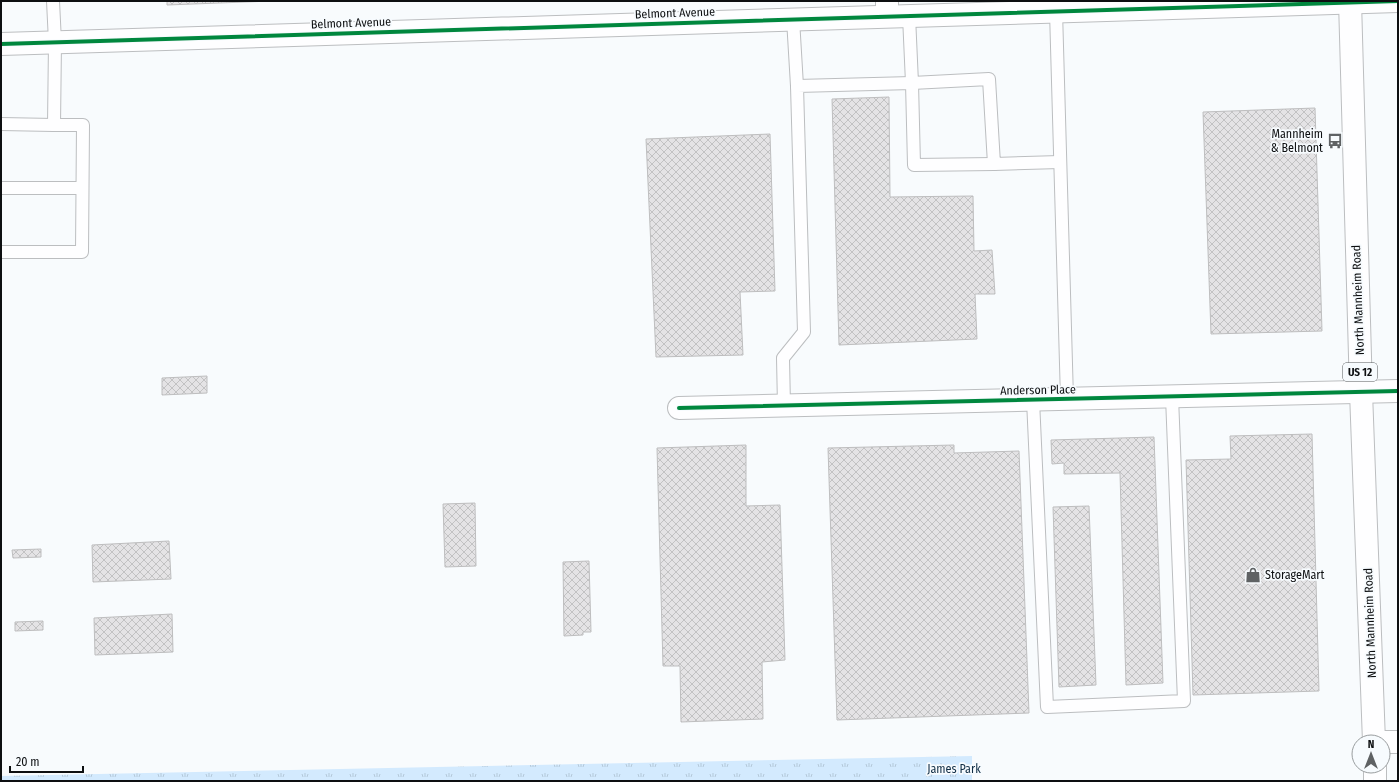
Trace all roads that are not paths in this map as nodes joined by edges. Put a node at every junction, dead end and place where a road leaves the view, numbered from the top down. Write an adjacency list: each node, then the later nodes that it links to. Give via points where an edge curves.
1 (53, 1): 8 (lane)
2 (1398, 1): 3 (street, Belmont Avenue)
3 (1350, 2): 5 (street, Belmont Avenue); 20 (street, North Mannheim Road / US 12)
4 (887, 9): 6 (street, Belmont Avenue); 7 (street, Belmont Avenue)
5 (1056, 11): 6 (street, Belmont Avenue); 14 (lane)
6 (909, 16): 10 (lane)
7 (793, 19): 8 (street, Belmont Avenue); 11 (lane)
8 (55, 42): 9 (street, Belmont Avenue); 13 (lane)
9 (1, 44)
10 (912, 83): 11 (lane); 15 (lane, via 988,79); 15 (lane, via 914,165)
11 (797, 86): 24 (lane, via 804,332 783,358)
12 (1, 124): 13 (lane)
13 (54, 125): 17 (lane, via 83,125)
14 (1060, 162): 15 (lane); 22 (lane)
15 (994, 164)
16 (1, 188): 17 (lane)
17 (82, 188): 18 (lane, via 82,252)
18 (1, 252)
19 (1398, 391): 20 (street, Anderson Place)
20 (1361, 392): 21 (street, Anderson Place); 26 (street, North Mannheim Road / US 12)
21 (1172, 397): 22 (street, Anderson Place); 23 (lane, via 1184,701 1046,707)
22 (1067, 399): 23 (street, Anderson Place)
23 (1034, 400): 24 (street, Anderson Place)
24 (784, 406): 25 (street, Anderson Place)
25 (679, 408)
26 (1374, 734)

